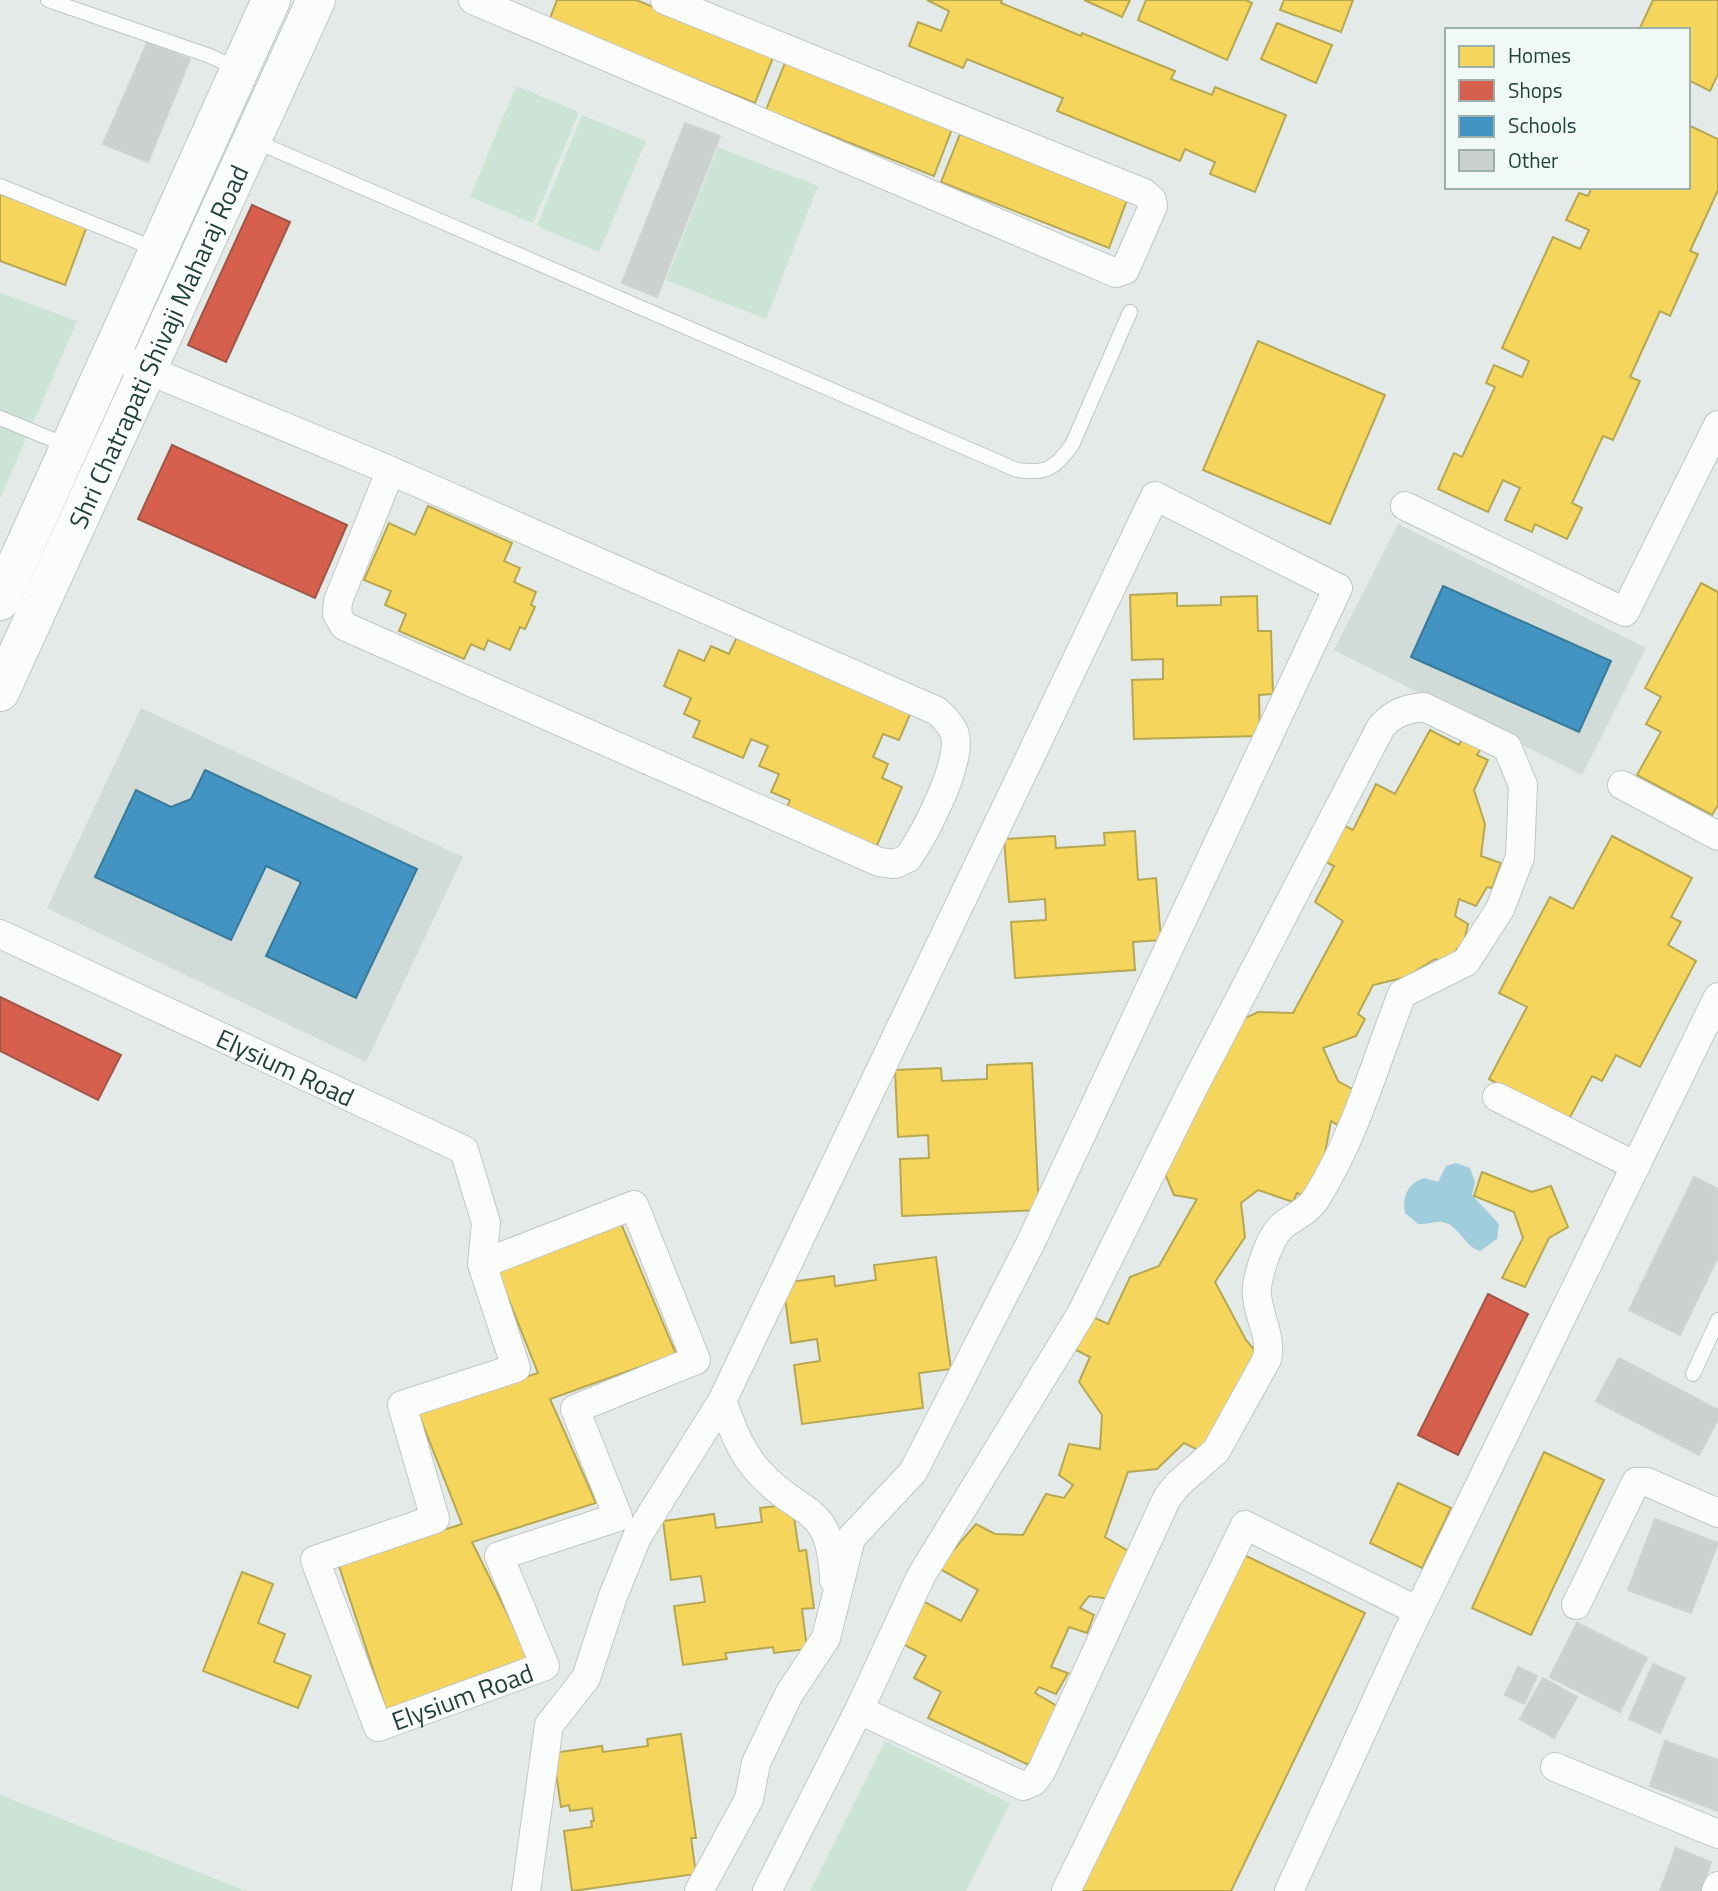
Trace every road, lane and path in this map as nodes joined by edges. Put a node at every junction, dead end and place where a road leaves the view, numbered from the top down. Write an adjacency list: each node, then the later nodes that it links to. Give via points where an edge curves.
1 (48, 0): 7 (lane)
2 (271, 0): 7 (main road, Shri Chatrapati Shivaji Maharaj Road)
3 (316, 0): 8 (main road, Shri Chatrapati Shivaji Maharaj Road)
4 (473, 0): 6 (street)
5 (665, 0): 6 (street, via 1144,193 1153,206 1125,270 1116,273)
6 (504, 6)
7 (241, 71): 8 (street); 11 (main road, Shri Chatrapati Shivaji Maharaj Road)
8 (278, 85): 9 (main road, Shri Chatrapati Shivaji Maharaj Road)
9 (253, 141): 12 (lane, via 1017,470 1039,473 1058,463 1072,445); 14 (main road, Shri Chatrapati Shivaji Maharaj Road)
10 (0, 186): 11 (lane)
11 (159, 251): 13 (main road, Shri Chatrapati Shivaji Maharaj Road)
12 (1130, 312)
13 (112, 356): 14 (street); 17 (main road, Shri Chatrapati Shivaji Maharaj Road)
14 (148, 368): 18 (street); 21 (main road, Shri Chatrapati Shivaji Maharaj Road)
15 (0, 418): 17 (lane)
16 (1718, 425): 19 (street, via 1625,612)
17 (69, 447): 20 (main road, Shri Chatrapati Shivaji Maharaj Road)
18 (390, 472): 18 (street, via 338,601 337,614 345,626 879,862 895,864 908,858 948,781 957,747 954,731 937,711)
19 (1405, 506)
20 (0, 601)
21 (0, 692)
22 (1622, 785): 23 (street)
23 (1718, 836)
24 (0, 934): 28 (street, Elysium Road, via 464,1150 486,1223)
25 (1718, 997): 27 (street)
26 (1497, 1097): 27 (street)
27 (1636, 1166): 35 (street)
28 (482, 1264): 28 (street, Elysium Road, via 634,1205 696,1360 575,1409 618,1517 499,1556 545,1666 378,1727 315,1560 435,1520 402,1405 516,1368)
29 (1718, 1321): 30 (lane)
30 (1693, 1374)
31 (722, 1401): 33 (street, via 739,1446 758,1471 823,1525 833,1555); 33 (street, via 1155,496 1338,588 1030,1244 913,1472 851,1538); 40 (street, via 637,1537 586,1678 549,1725)
32 (1718, 1513): 34 (street, via 1647,1482 1636,1482)
33 (835, 1597): 39 (street, via 826,1638 789,1694 756,1763 749,1799)
34 (1576, 1605)
35 (1418, 1611): 42 (street, via 1245,1525); 43 (street)
36 (859, 1710): 36 (street, via 921,1576 1081,1314 1381,727 1408,708 1424,707 1507,747 1523,785 1520,858 1500,909 1466,962 1402,994 1367,1083 1360,1115 1317,1197 1308,1210 1273,1237 1256,1288 1270,1348 1267,1359 1216,1451 1167,1498 1041,1772 1023,1786); 41 (street)
37 (1555, 1767): 38 (street)
38 (1718, 1834)
39 (699, 1886)
40 (526, 1891)
41 (767, 1891)
42 (1066, 1891)
43 (1289, 1891)

